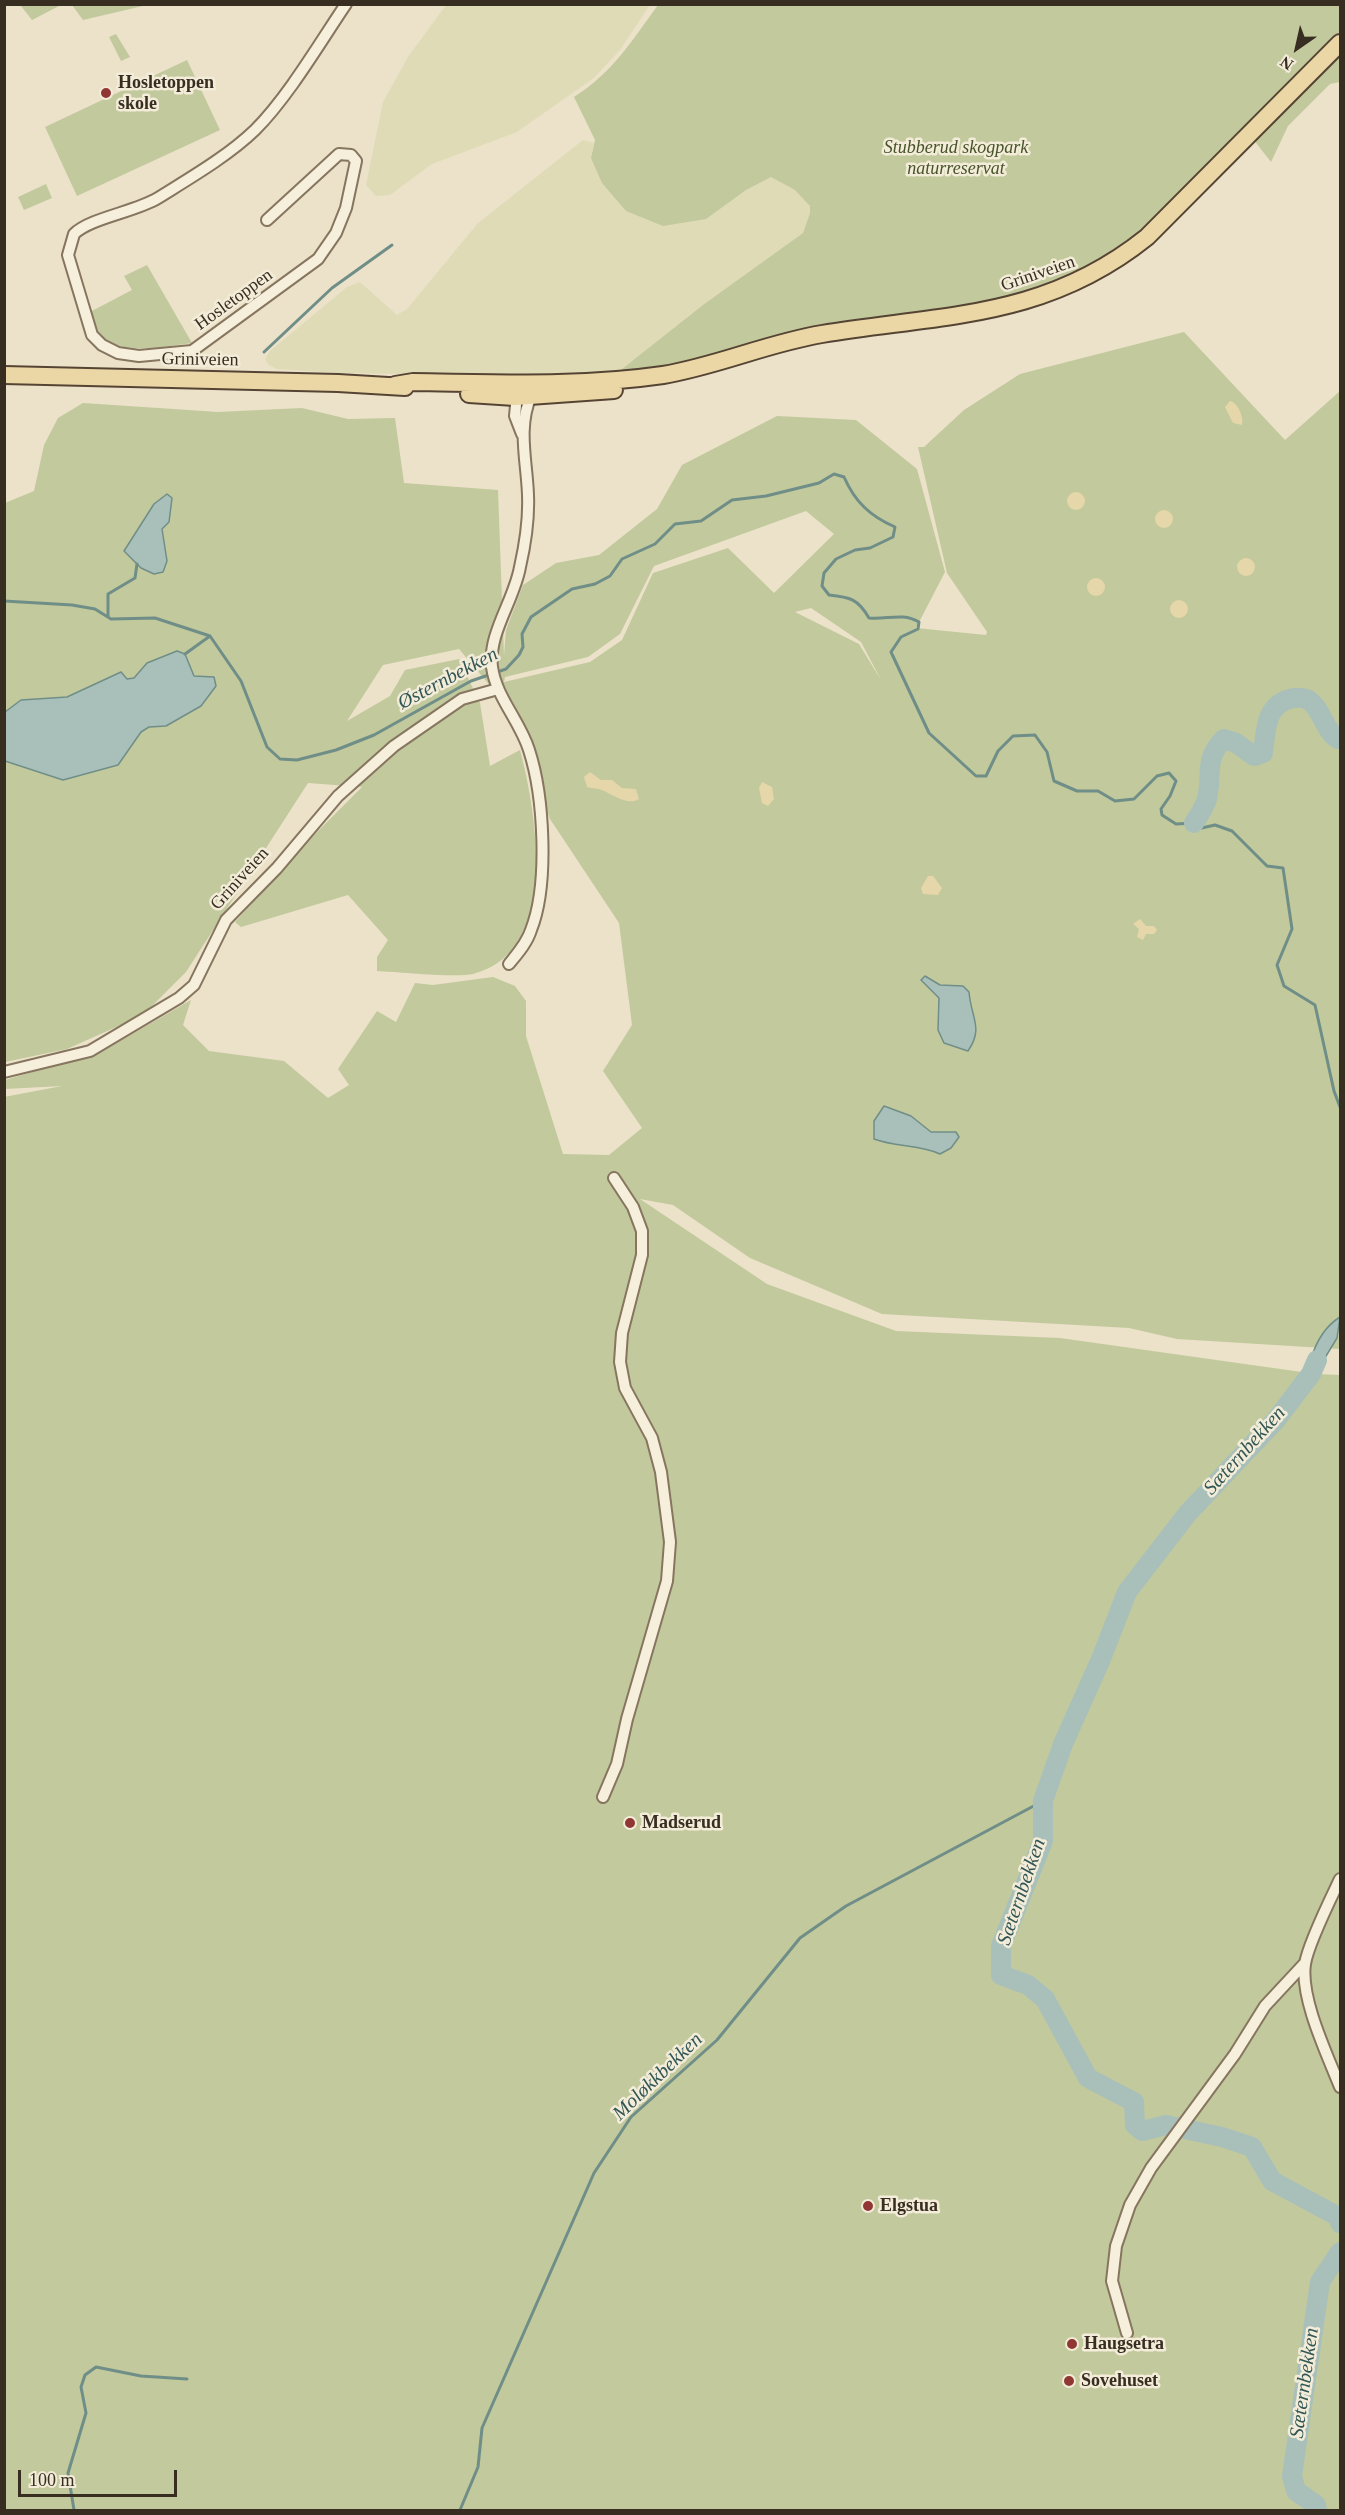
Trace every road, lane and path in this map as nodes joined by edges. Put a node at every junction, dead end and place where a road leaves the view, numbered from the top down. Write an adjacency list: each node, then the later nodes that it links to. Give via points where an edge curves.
1 (346, 4): 3 (street, Hosletoppen, via 255,129 155,200 92,223 75,234 68,255 92,335 118,353 139,356 192,351 318,259 336,233 346,208 356,161 351,155 339,154)
2 (1341, 42): 5 (main road, Griniveien, via 1161,224 1112,264 1049,295 994,310 819,334 663,375)
3 (267, 220)
4 (4, 375): 5 (main road, Griniveien, via 395,385)
5 (523, 393): 6 (street); 6 (street, via 515,416)
6 (523, 437): 7 (street, via 528,497 520,569 491,651)
7 (496, 684): 8 (street, via 529,749 542,827 542,877 532,930); 9 (street, Griniveien, via 462,699 394,746 338,796 226,920 194,986 179,998 90,1051)
8 (509, 964)
9 (4, 1072)
10 (614, 1178): 11 (street, via 642,1230 642,1255 622,1333 620,1362 625,1388 655,1449 670,1542 664,1593 617,1764)
11 (603, 1797)
12 (1341, 1879): 13 (street)
13 (1305, 1963): 14 (street, via 1315,2024); 15 (street, via 1265,2006 1146,2176 1130,2205 1116,2246 1112,2281)
14 (1341, 2086)
15 (1127, 2333)

